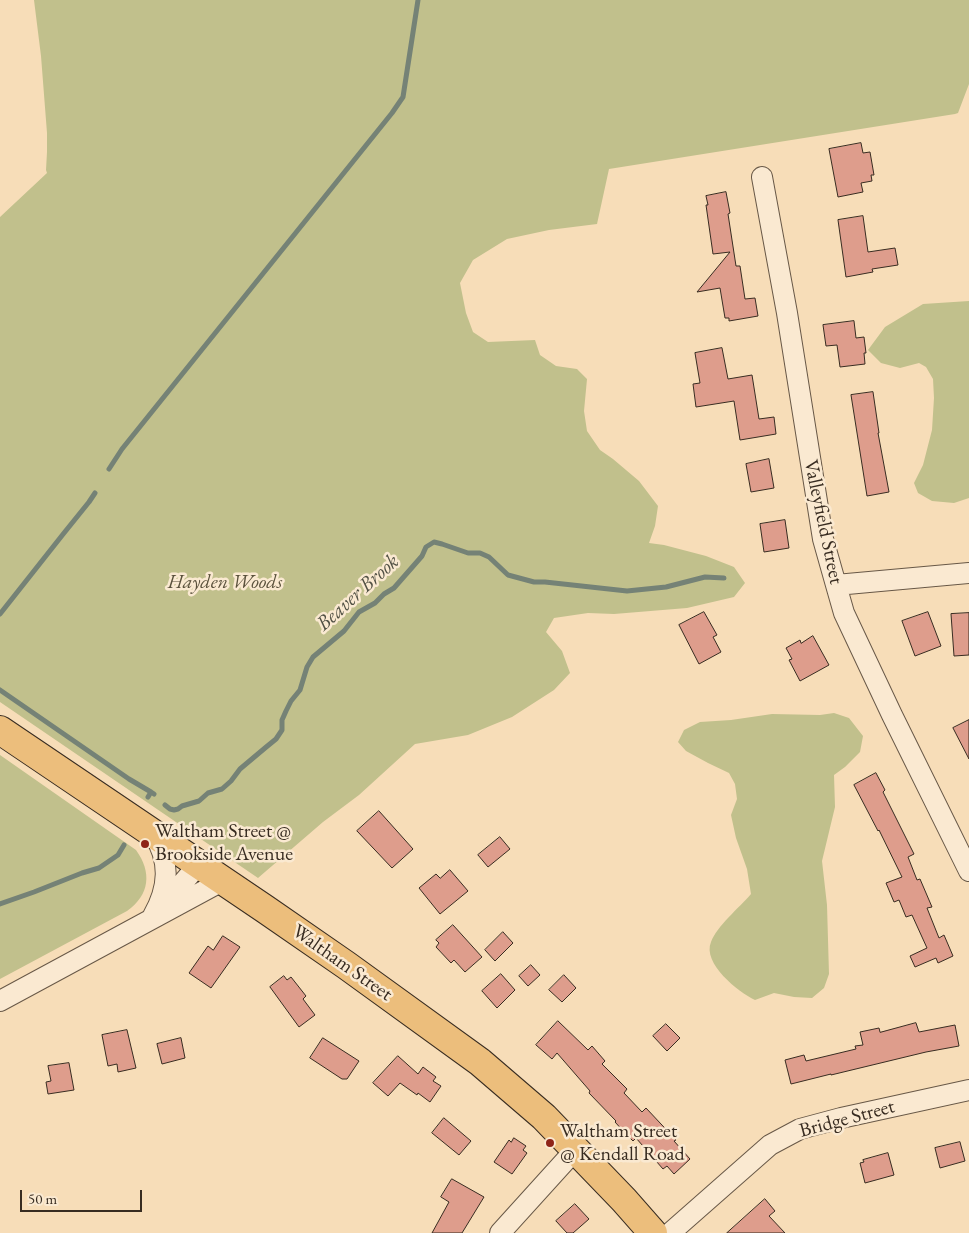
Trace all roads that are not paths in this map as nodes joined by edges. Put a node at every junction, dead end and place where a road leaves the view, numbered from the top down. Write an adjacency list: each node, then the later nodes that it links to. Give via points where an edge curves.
1 (762, 177): 3 (street, Valleyfield Street, via 823,539)
2 (969, 573): 3 (street)
3 (836, 585): 7 (street, Valleyfield Street, via 844,613)
4 (0, 730): 5 (main road, Waltham Street)
5 (153, 833): 6 (main road, Waltham Street); 9 (street, via 163,854 166,884 162,898)
6 (199, 864): 8 (main road, Waltham Street); 9 (street)
7 (969, 871)
8 (224, 880): 9 (street); 12 (main road, Waltham Street, via 467,1051 544,1116)
9 (147, 920): 10 (street)
10 (0, 1001)
11 (969, 1090): 15 (street, Bridge Street, via 800,1129 770,1144)
12 (576, 1149): 13 (street); 14 (main road, Waltham Street)
13 (500, 1233)
14 (653, 1233)
15 (670, 1233)

